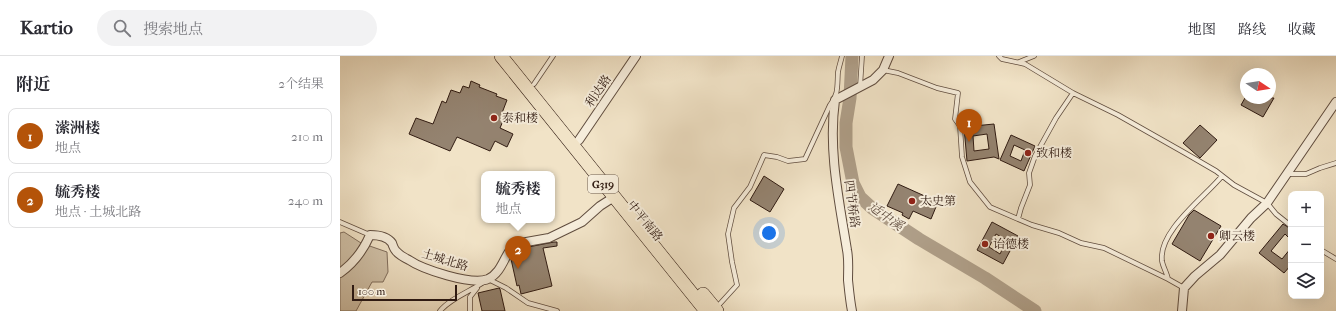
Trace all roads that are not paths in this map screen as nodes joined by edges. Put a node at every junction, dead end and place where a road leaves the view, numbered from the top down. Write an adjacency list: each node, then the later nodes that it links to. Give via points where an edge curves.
1 (501, 56): 21 (highway, G319)
2 (512, 56): 12 (highway, 中平南路 / G319)
3 (554, 56): 12 (lane)
4 (636, 56): 17 (street, 利达路)
5 (842, 56): 15 (lane)
6 (862, 56): 13 (lane)
7 (889, 56): 11 (street)
8 (999, 56): 10 (lane)
9 (1034, 56): 10 (lane)
10 (1018, 62): 14 (lane)
11 (883, 70): 13 (street); 23 (lane, via 958,93 954,119 960,126 962,157 970,182 990,207)
12 (534, 84): 17 (highway, 中平南路 / G319)
13 (860, 88): 15 (street)
14 (1073, 93): 20 (lane, via 1155,135); 23 (lane, via 1035,156 1029,173 1030,185)
15 (835, 100): 34 (lane, via 830,105 805,159 788,161 764,155 750,187 734,208 728,234 737,285); 38 (street, 四节桥路, via 832,146 847,251)
16 (1336, 102): 19 (street)
17 (579, 140): 34 (highway, 中平南路 / G319)
18 (1336, 164): 19 (lane, via 1306,174)
19 (1286, 174): 22 (street)
20 (1222, 176): 22 (lane); 31 (lane, via 1178,221 1167,239 1162,261)
21 (614, 197): 30 (street, via 582,222 548,238 515,244 500,268); 34 (highway, G319)
22 (1267, 203): 25 (lane); 33 (street, via 1220,255)
23 (1018, 219): 31 (lane, via 1081,243 1104,248)
24 (340, 222): 26 (lane)
25 (1288, 224)
26 (370, 235): 29 (street, via 350,266); 30 (street, 土城北路, via 380,234 391,241 396,251 409,261 427,269 461,279)
27 (1324, 252): 28 (lane)
28 (1336, 259)
29 (340, 273)
30 (488, 279): 32 (lane); 37 (lane, via 528,303)
31 (1168, 279): 33 (lane)
32 (479, 286): 35 (lane, via 451,301); 36 (lane, via 470,297)
33 (1184, 288): 39 (street)
34 (713, 310)
35 (440, 311)
36 (470, 311)
37 (557, 311)
38 (852, 311)
39 (1182, 311)

